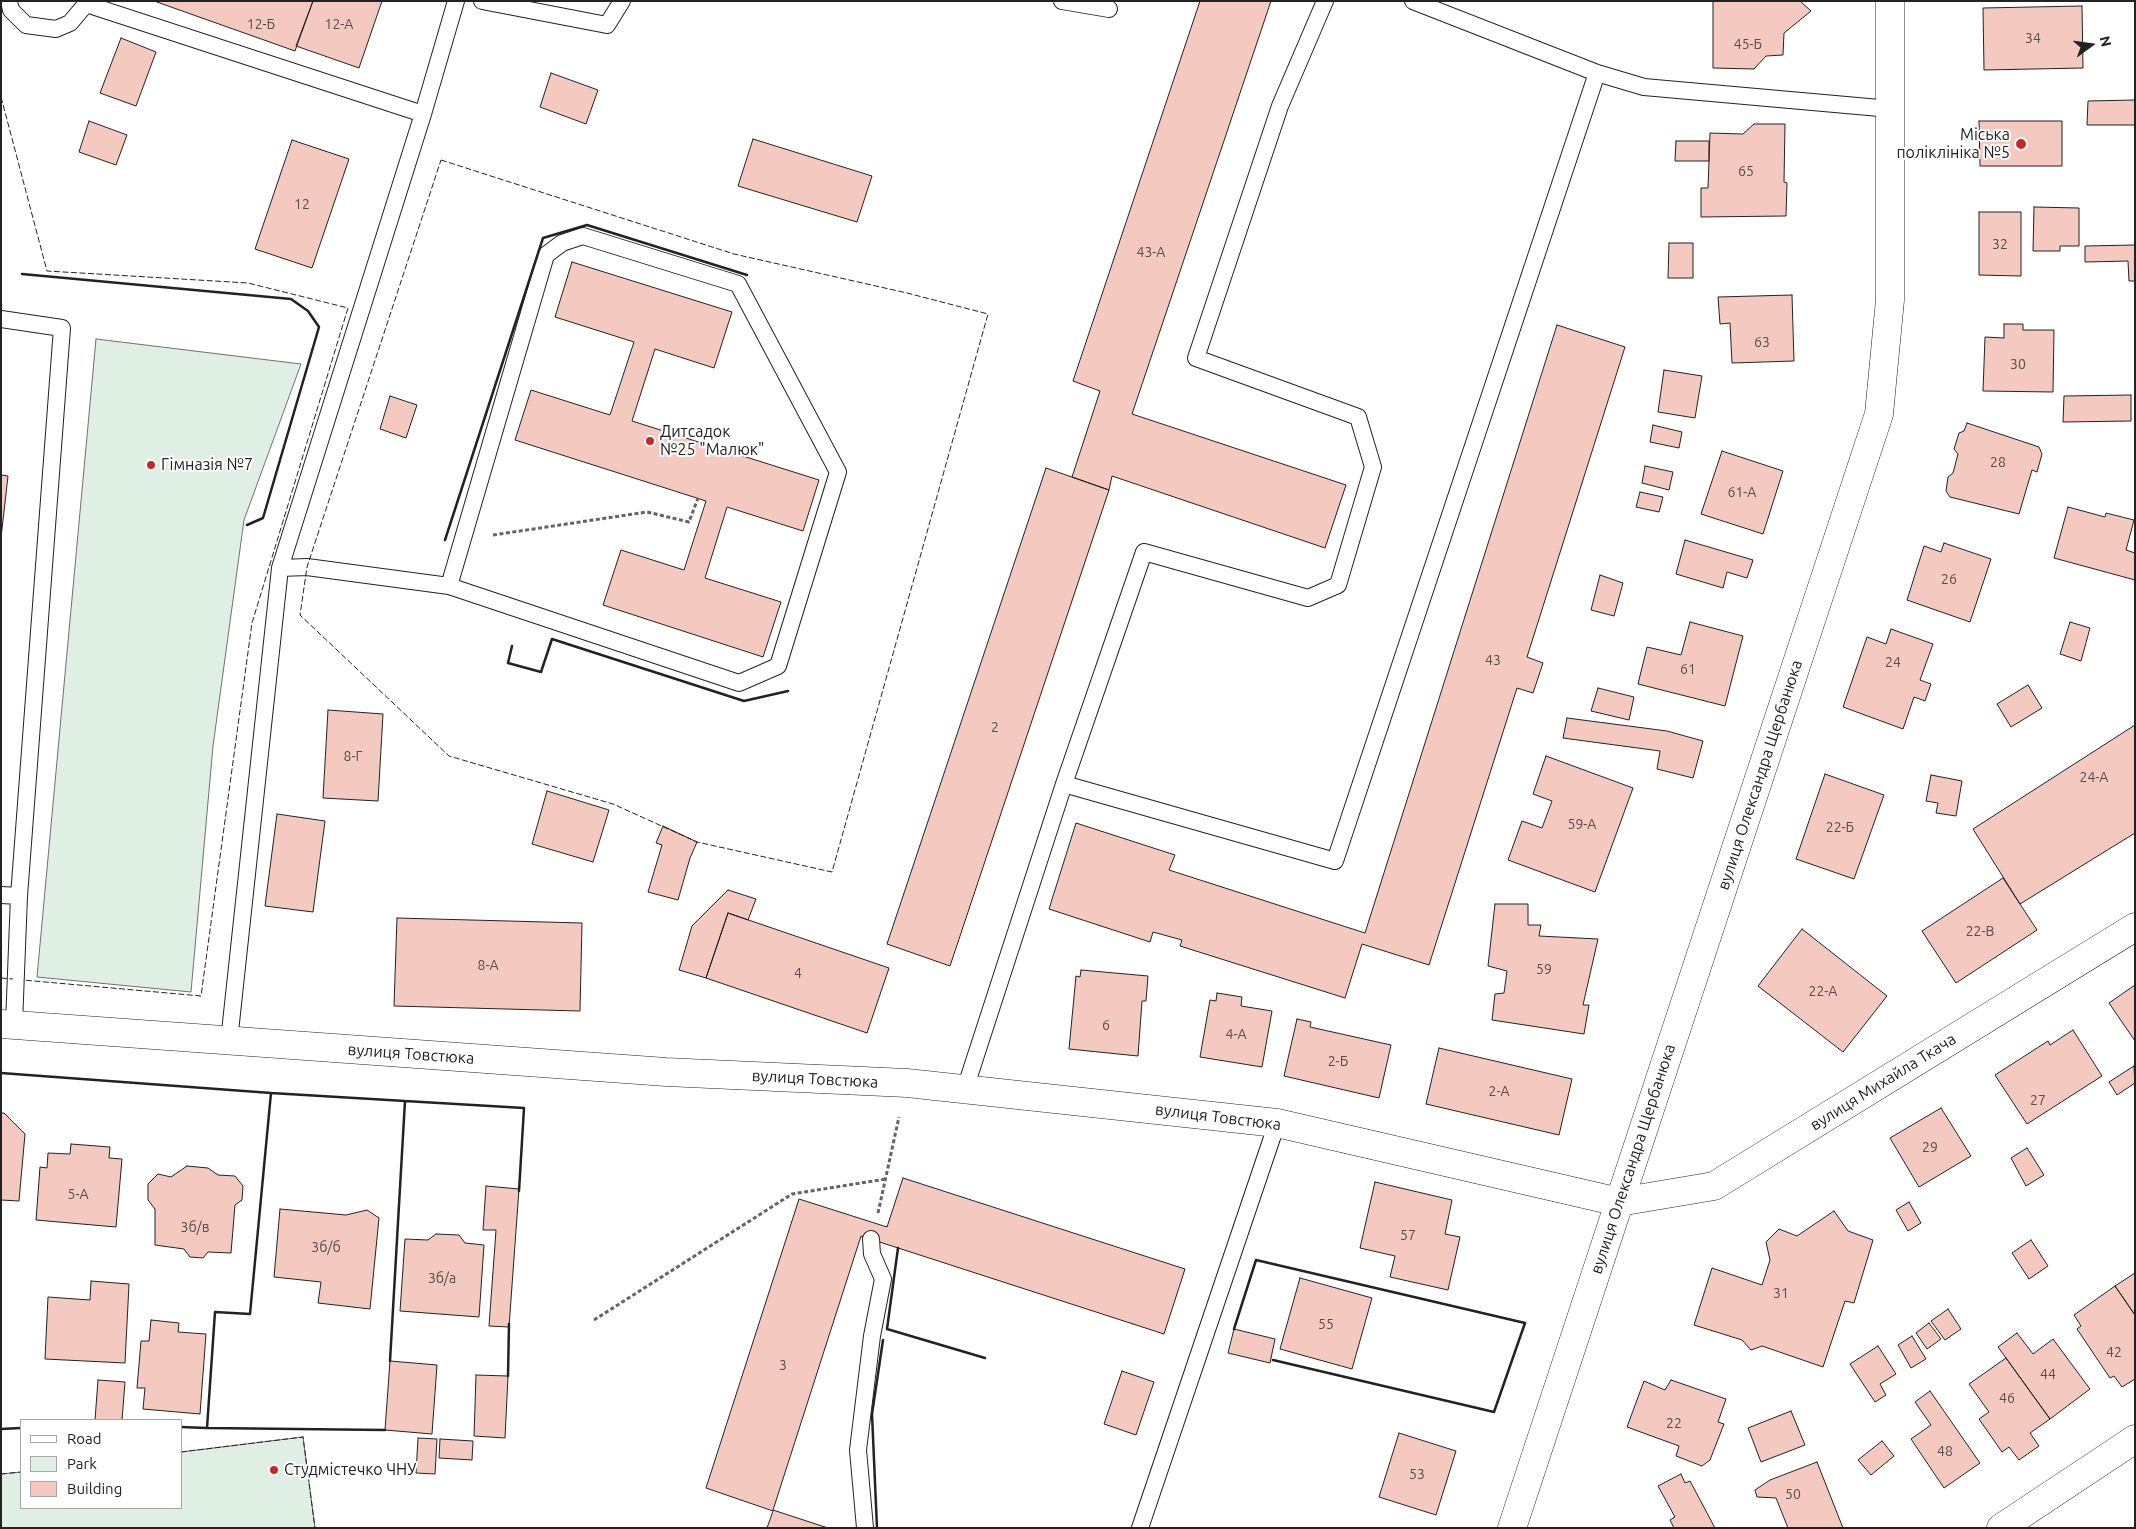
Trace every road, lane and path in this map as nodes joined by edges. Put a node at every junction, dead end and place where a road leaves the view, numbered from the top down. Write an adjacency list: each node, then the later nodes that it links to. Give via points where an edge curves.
1 (10, 1): 9 (lane, via 12,10 26,25 56,29 70,24)
2 (456, 1): 13 (lane)
3 (482, 1): 4 (lane, via 607,25)
4 (622, 1)
5 (1062, 1): 10 (lane)
6 (1325, 1): 19 (lane, via 1280,106 1196,358 1358,417 1373,467 1338,585 1308,598 1144,552)
7 (1413, 1): 11 (lane)
8 (1890, 1): 12 (street, вулиця Олександра Щербанюка)
9 (86, 3): 13 (lane)
10 (1109, 8)
11 (1597, 73): 12 (lane, via 1644,87); 19 (lane, via 1335,861)
12 (1891, 109): 29 (street, вулиця Олександра Щербанюка, via 1890,300 1879,414)
13 (423, 114): 17 (lane)
14 (1, 319): 21 (lane, via 62,328)
15 (698, 498): 16 (path, via 690,522 647,512)
16 (462, 540): 18 (lane); 18 (lane, via 546,255 562,243 583,236 738,284 838,472 778,666 739,683)
17 (280, 568): 18 (lane, via 307,567); 24 (lane)
18 (449, 586)
19 (1064, 784): 26 (lane)
20 (1, 895): 21 (lane)
21 (19, 896): 23 (lane, via 17,979)
22 (2135, 927): 29 (street, вулиця Михайла Ткача, via 1714,1186)
23 (7, 1024): 24 (street, вулиця Товстюка)
24 (229, 1041): 25 (street, вулиця Товстюка, via 666,1072)
25 (906, 1083): 26 (street, вулиця Товстюка); 28 (path)
26 (965, 1089): 27 (street, вулиця Товстюка)
27 (1278, 1123): 29 (street, вулиця Товстюка); 35 (lane)
28 (886, 1179): 30 (path); 32 (path, via 792,1194)
29 (1619, 1202): 36 (street, вулиця Олександра Щербанюка)
30 (877, 1214)
31 (872, 1239): 34 (lane, via 872,1254 883,1279 872,1336 858,1450)
32 (594, 1320)
33 (2135, 1439): 37 (street)
34 (865, 1528)
35 (1140, 1528)
36 (1512, 1528)
37 (2001, 1528)

